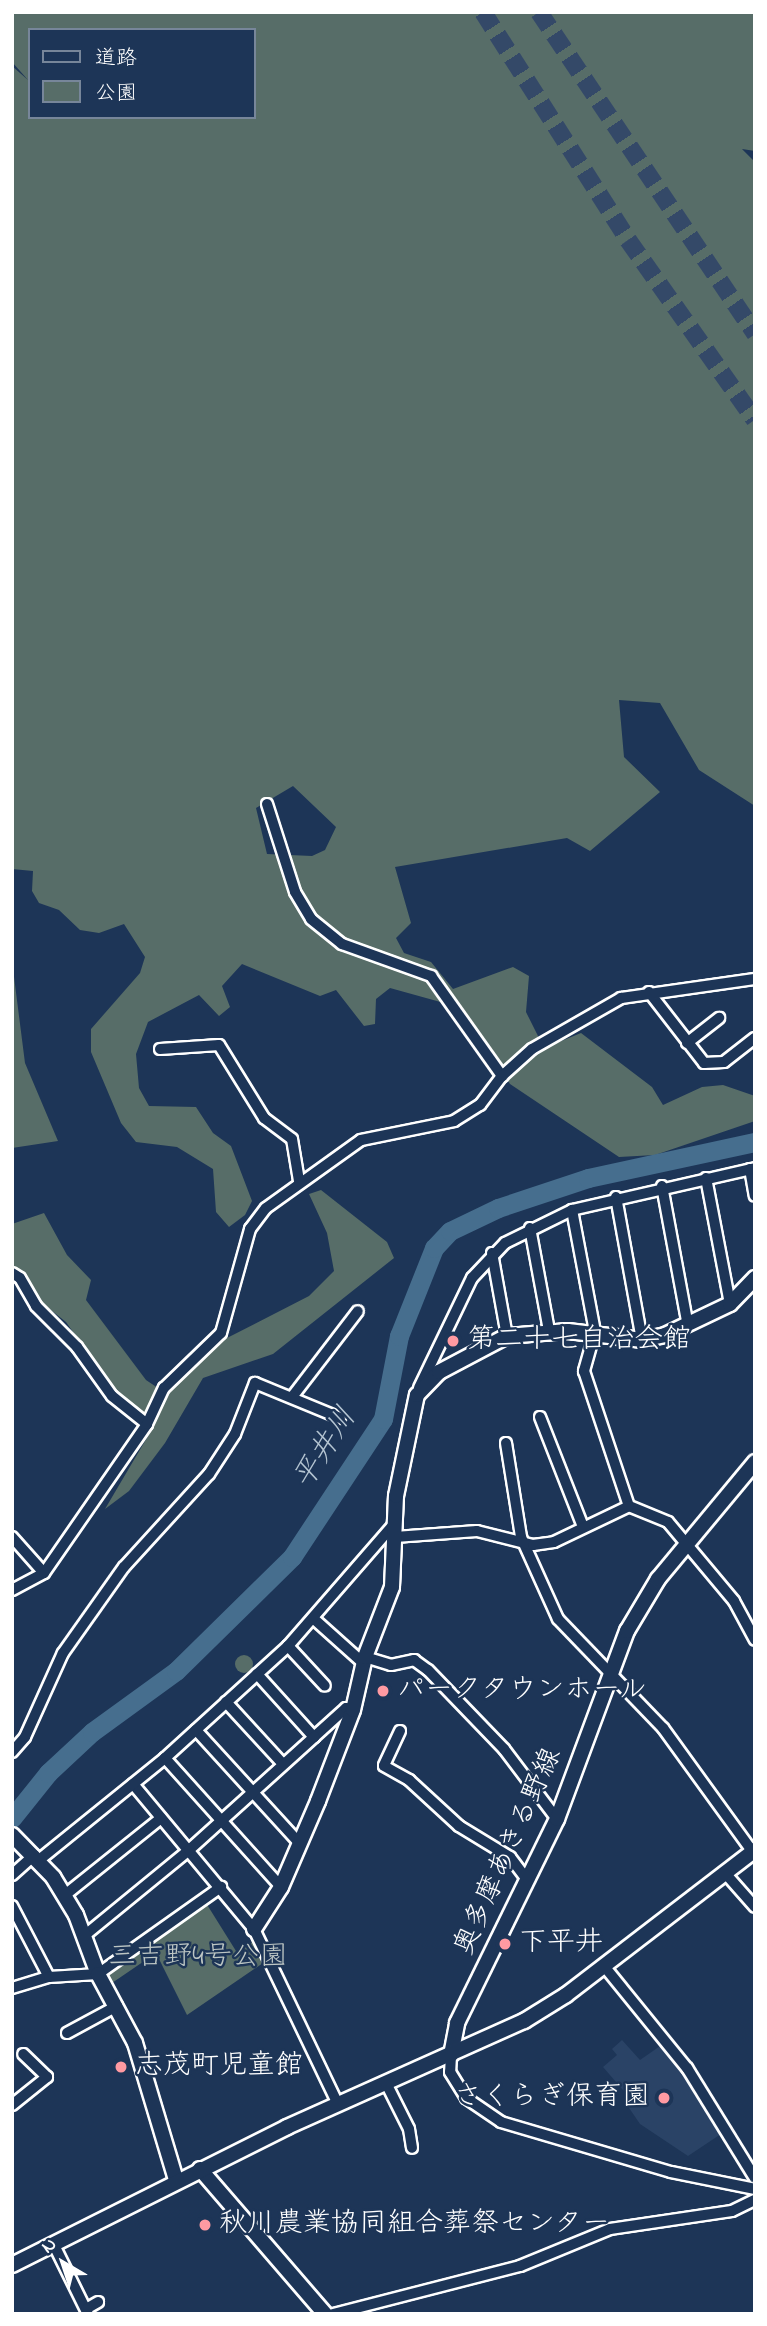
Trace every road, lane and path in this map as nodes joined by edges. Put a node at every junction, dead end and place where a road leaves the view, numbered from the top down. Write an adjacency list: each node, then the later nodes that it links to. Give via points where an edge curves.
1 (267, 804): 8 (street, via 295,891 311,919 342,944 431,976)
2 (755, 979): 3 (street)
3 (649, 992): 6 (street); 8 (street, via 626,996 570,1023)
4 (719, 1018): 6 (street)
5 (755, 1038): 6 (street, via 724,1062 704,1063)
6 (687, 1043)
7 (160, 1049): 11 (street, via 219,1045 264,1118 292,1139)
8 (502, 1076): 11 (street, via 480,1105 454,1121 361,1140)
9 (752, 1169): 10 (street); 13 (street)
10 (706, 1178): 12 (street); 20 (street)
11 (299, 1181): 31 (street, via 255,1218 221,1333 164,1388)
12 (662, 1186): 14 (street); 22 (street)
13 (755, 1196)
14 (616, 1197): 15 (street); 26 (street)
15 (572, 1210): 16 (street); 24 (street)
16 (530, 1228): 17 (street); 23 (street)
17 (492, 1253): 25 (street); 27 (street, via 449,1318)
18 (12, 1273): 31 (street, via 20,1278 36,1307 77,1347 112,1396)
19 (755, 1278): 20 (main road)
20 (730, 1304): 22 (main road)
21 (359, 1311): 28 (street)
22 (688, 1326): 26 (main road)
23 (549, 1331): 24 (main road); 25 (main road)
24 (595, 1332): 26 (main road); 34 (street, via 584,1371)
25 (507, 1336): 27 (main road, via 439,1372)
26 (642, 1340)
27 (416, 1395): 36 (main road)
28 (292, 1397): 30 (street); 54 (street, via 255,1383 235,1434 209,1474 124,1567 63,1653 24,1737)
29 (540, 1417): 35 (street)
30 (340, 1418)
31 (147, 1424): 40 (street)
32 (506, 1443): 38 (street, via 521,1537)
33 (755, 1462): 39 (main road, 奥多摩あきる野線)
34 (629, 1506): 35 (street); 39 (street, via 668,1522)
35 (583, 1527): 38 (street, via 554,1542)
36 (394, 1530): 38 (street, via 477,1531); 42 (street); 45 (main road, via 392,1587)
37 (12, 1536): 40 (street)
38 (527, 1544): 46 (street, via 543,1594 558,1619)
39 (686, 1544): 43 (street, via 734,1601); 46 (main road, 奥多摩あきる野線, via 642,1603)
40 (44, 1573): 41 (street)
41 (12, 1590)
42 (314, 1619): 44 (street); 45 (street)
43 (755, 1640)
44 (288, 1646): 47 (street); 48 (street)
45 (364, 1660): 50 (main road); 60 (street, via 391,1665 414,1660 428,1670 504,1749)
46 (609, 1672): 60 (main road, 奥多摩あきる野線); 65 (street, via 663,1728)
47 (257, 1674): 49 (street); 53 (street)
48 (325, 1686)
49 (226, 1702): 51 (street); 56 (street)
50 (346, 1706): 53 (street); 63 (main road)
51 (196, 1731): 55 (street); 58 (street)
52 (400, 1731): 69 (street, via 384,1766 409,1780 458,1826 510,1857)
53 (314, 1737): 56 (street)
54 (12, 1752)
55 (165, 1758): 57 (street); 61 (street)
56 (283, 1764): 58 (street)
57 (133, 1784): 59 (street); 66 (street)
58 (252, 1792): 61 (street); 63 (street)
59 (161, 1818): 64 (street); 72 (street)
60 (557, 1819): 69 (main road, 奥多摩あきる野線)
61 (221, 1820): 64 (street); 70 (street)
62 (13, 1836): 66 (main road)
63 (299, 1844): 70 (main road)
64 (189, 1850): 71 (street); 76 (street)
65 (754, 1850): 67 (main road)
66 (36, 1858): 68 (street); 72 (main road)
67 (725, 1873): 74 (street); 77 (main road)
68 (12, 1875)
69 (528, 1881): 84 (main road, 奥多摩あきる野線, via 457,2023)
70 (281, 1887): 75 (main road)
71 (220, 1888): 75 (street); 78 (street)
72 (65, 1895): 76 (main road)
73 (12, 1906): 79 (street)
74 (755, 1907)
75 (254, 1929): 86 (street)
76 (84, 1936): 78 (main road)
77 (604, 1966): 84 (main road, via 524,2021); 90 (street, via 687,2068)
78 (98, 1975): 79 (street); 81 (main road)
79 (49, 1977): 80 (street)
80 (12, 1988)
81 (117, 2006): 82 (street); 91 (main road, via 135,2043)
82 (67, 2033)
83 (23, 2054): 87 (street, via 47,2077)
84 (451, 2055): 85 (main road); 92 (street, via 450,2072 466,2098 501,2122 671,2172)
85 (386, 2083): 86 (main road); 88 (street, via 409,2129)
86 (338, 2104): 89 (main road)
87 (12, 2105)
88 (412, 2148)
89 (200, 2169): 91 (main road); 98 (main road)
90 (755, 2178)
91 (176, 2180): 94 (main road)
92 (755, 2189)
93 (755, 2200): 99 (street, via 732,2211 610,2229 520,2266)
94 (53, 2243): 95 (main road); 97 (street)
95 (12, 2265)
96 (98, 2302): 97 (street)
97 (87, 2311)
98 (325, 2314)
99 (333, 2314)

